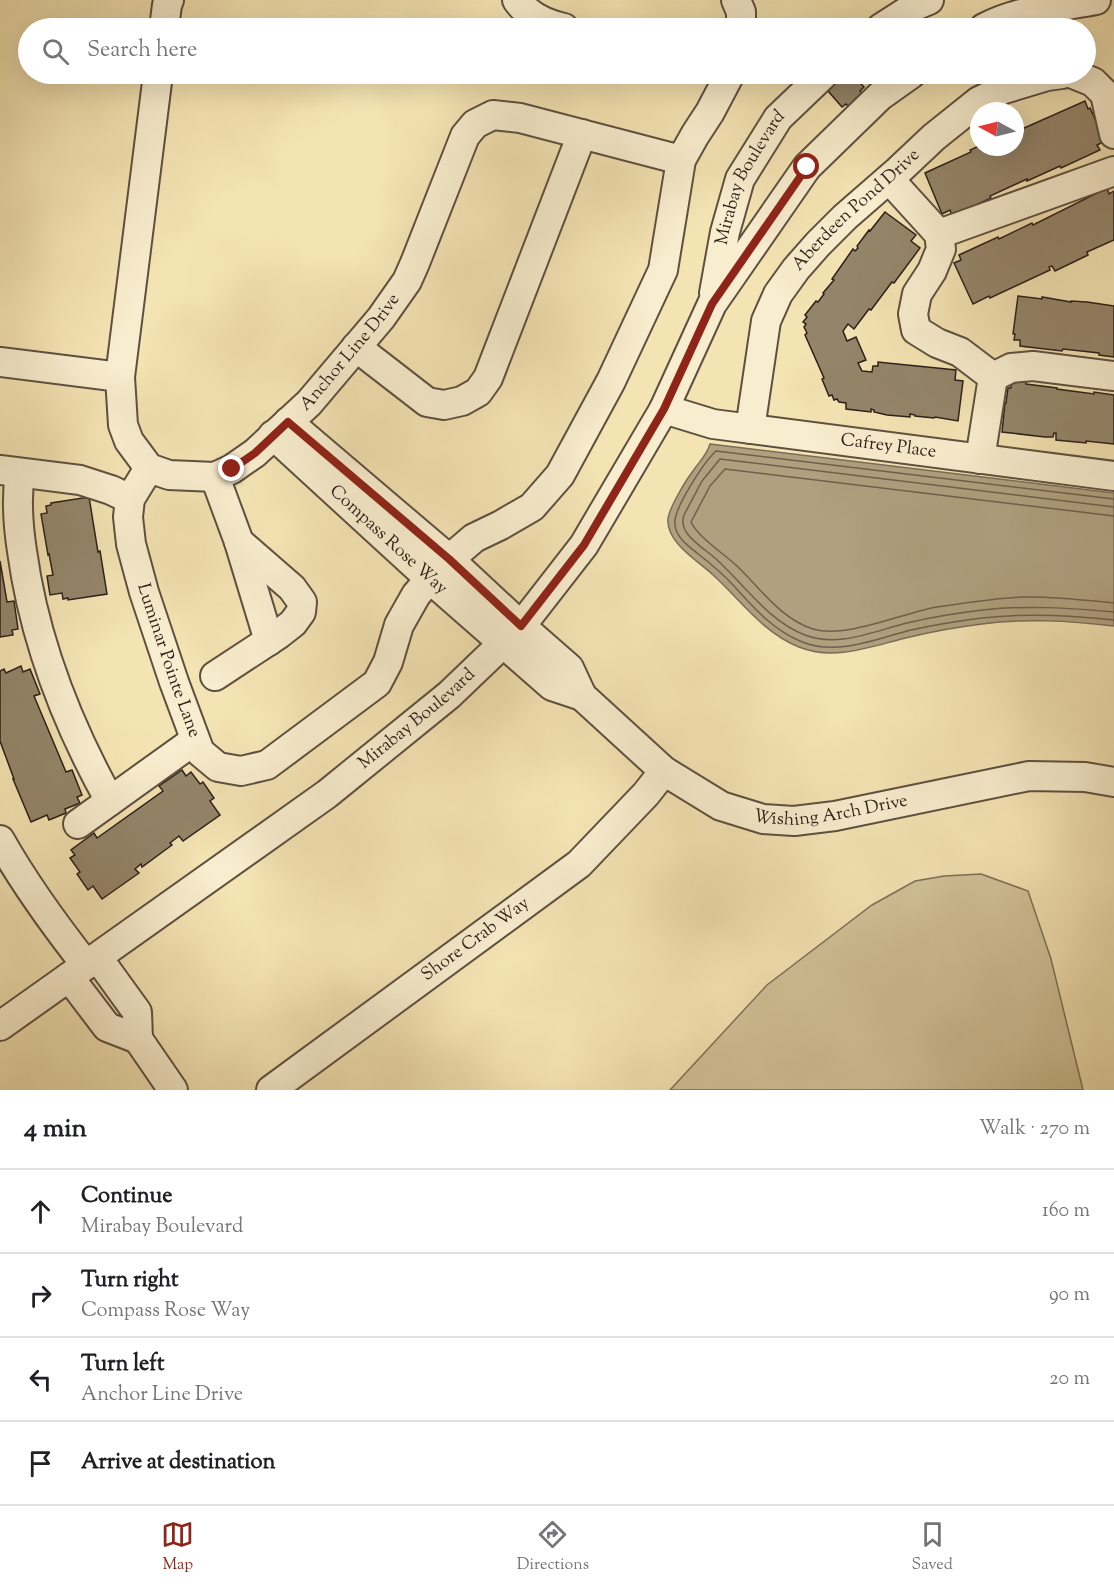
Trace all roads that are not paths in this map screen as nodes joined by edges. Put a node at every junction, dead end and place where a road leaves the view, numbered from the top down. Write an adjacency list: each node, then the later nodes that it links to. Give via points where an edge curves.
1 (169, 0): 8 (street)
2 (517, 0): 9 (street)
3 (736, 0): 10 (street)
4 (929, 0): 11 (street)
5 (1096, 0): 6 (street)
6 (1027, 6): 7 (street)
7 (989, 17)
8 (165, 18)
9 (537, 18)
10 (741, 18)
11 (897, 18)
12 (157, 84): 28 (street)
13 (725, 84): 20 (street)
14 (814, 84): 24 (street, Mirabay Boulevard, via 778,118 740,179 725,232)
15 (897, 84): 24 (street, Mirabay Boulevard, via 807,167)
16 (1021, 84): 22 (street, Aberdeen Pond Drive, via 979,101)
17 (1094, 84): 19 (street, via 1105,94)
18 (582, 134): 20 (street, Anchor Line Drive); 25 (street, Anchor Line Drive, via 493,115 475,124 465,136 407,281); 25 (street, via 488,378 478,392 444,405 427,402)
19 (1114, 135)
20 (681, 160): 40 (street, via 663,270 611,381 560,475 532,507 474,538)
21 (1114, 171): 23 (street)
22 (889, 178): 23 (street); 32 (street, Aberdeen Pond Drive, via 818,244 778,294 766,321)
23 (939, 234): 29 (street, via 941,249 917,294 913,314 916,330 960,352)
24 (712, 304): 30 (street, Mirabay Boulevard)
25 (356, 347): 31 (street, Anchor Line Drive, via 309,403)
26 (0, 362): 28 (street)
27 (1114, 376): 29 (street, via 1032,366 1011,368)
28 (120, 377): 34 (street, via 123,425 129,441)
29 (993, 377): 33 (street)
30 (664, 409): 32 (street, Cafrey Place, via 713,424); 41 (street, Mirabay Boulevard, via 584,545)
31 (280, 429): 37 (street, Anchor Line Drive, via 255,453); 40 (street, Compass Rose Way)
32 (750, 429): 33 (street, Cafrey Place)
33 (980, 459): 36 (street, Cafrey Place)
34 (149, 468): 37 (street, via 169,475); 38 (street)
35 (10, 472): 38 (street, via 80,480); 47 (street, via 17,492 24,565 55,681 73,729)
36 (1114, 476)
37 (215, 477): 39 (street)
38 (130, 499): 44 (street, Luminar Pointe Lane, via 131,544)
39 (239, 542): 42 (street); 42 (street, via 292,588 302,602 301,612 293,623)
40 (440, 569): 41 (street, Compass Rose Way); 44 (street, Luminar Pointe Lane, via 416,595 399,625 377,683 267,765 241,771 218,767 200,752)
41 (512, 635): 45 (street, Wishing Arch Drive, via 552,686 582,696); 50 (street, Mirabay Boulevard, via 449,695 327,794)
42 (268, 641): 43 (street)
43 (215, 676)
44 (195, 740): 47 (street)
45 (664, 771): 46 (street, Wishing Arch Drive, via 721,806 763,819 794,821 1029,776); 53 (street, Shore Crab Way, via 579,864)
46 (1114, 782)
47 (110, 801): 48 (street)
48 (78, 824)
49 (0, 840): 50 (street, via 21,877)
50 (84, 966): 51 (street, Mirabay Boulevard); 52 (street, via 136,1012 138,1039)
51 (0, 1026)
52 (173, 1090)
53 (271, 1090)

